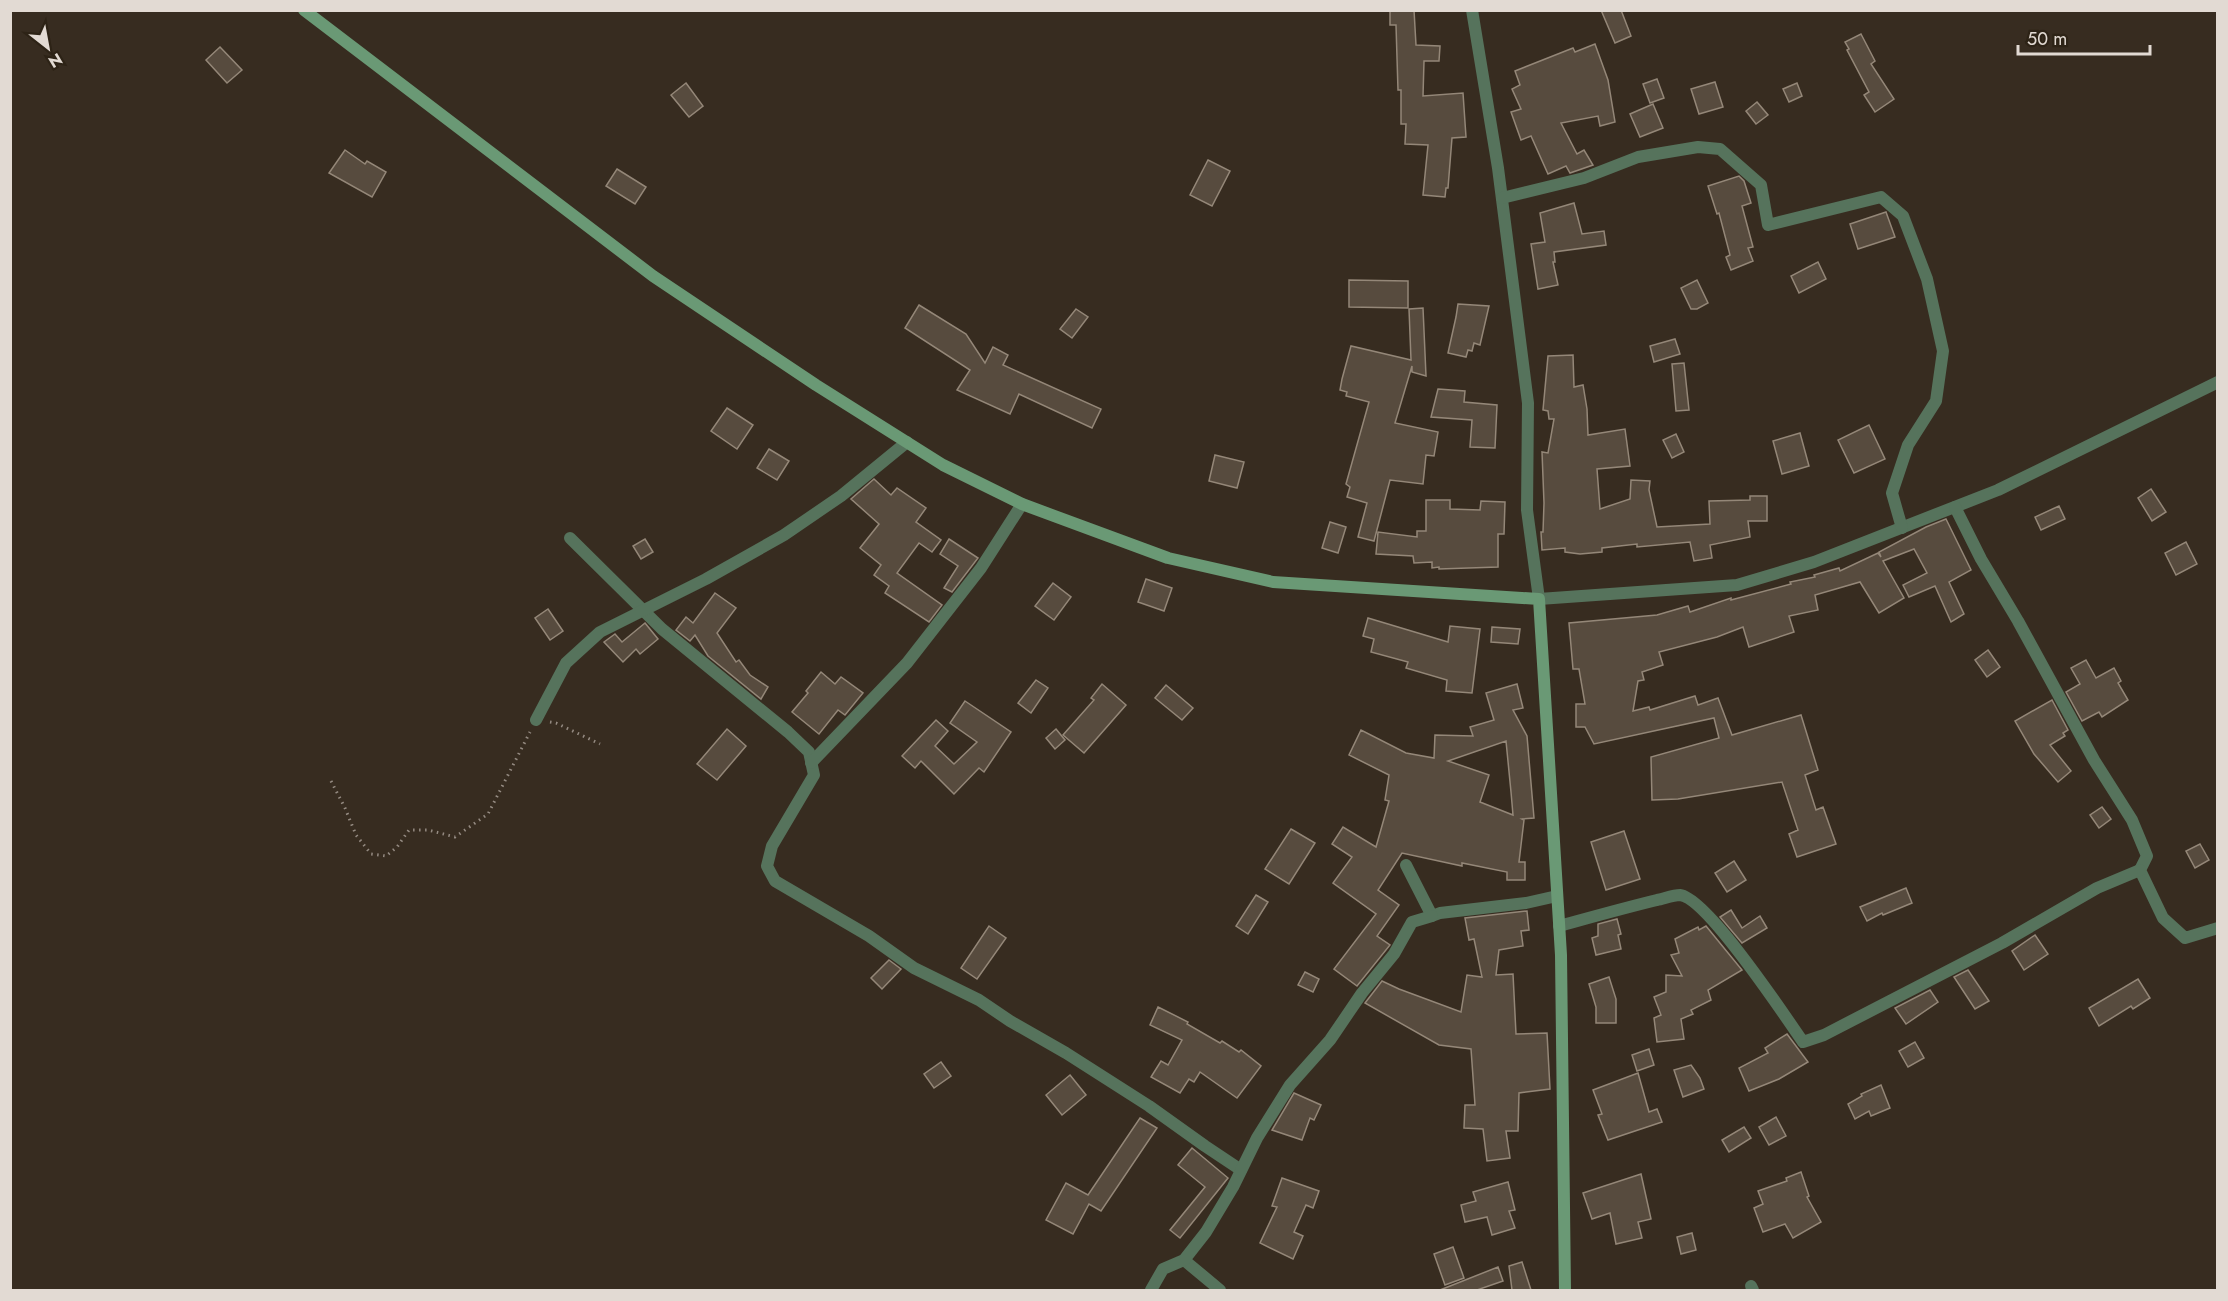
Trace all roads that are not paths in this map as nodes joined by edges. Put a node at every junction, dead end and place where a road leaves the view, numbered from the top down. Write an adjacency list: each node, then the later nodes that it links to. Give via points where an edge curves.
1 (304, 10): 5 (street, via 653,276)
2 (1472, 10): 3 (street)
3 (1502, 198): 8 (street, via 1584,178 1638,157 1698,147 1720,149 1761,185 1768,225 1881,198 1903,216 1927,279 1943,351 1936,401 1908,445 1892,493); 10 (street, via 1528,403 1527,510)
4 (2217, 382): 7 (street, via 1998,490)
5 (907, 442): 6 (street, via 943,465); 11 (street, via 841,496 784,535)
6 (1022, 504): 10 (street, via 1168,558 1273,582); 13 (street, via 981,568 907,663)
7 (1955, 507): 8 (street); 15 (street, via 2094,760 2132,820 2146,856)
8 (1902, 528): 10 (street, via 1814,562 1737,585)
9 (570, 538): 11 (street)
10 (1539, 599): 16 (street)
11 (644, 611): 12 (street, via 600,632 566,663); 13 (street, via 788,732 809,752)
12 (536, 720)
13 (811, 763): 20 (street, via 814,775 772,846 767,866 775,881 869,936 914,968 979,1000 1066,1053)
14 (1406, 865): 17 (street)
15 (2140, 870): 18 (street, via 2097,888 2002,943 1824,1035 1803,1042 1756,974 1696,903 1680,895); 19 (street, via 2163,918 2185,938)
16 (1557, 896): 17 (street); 18 (street)
17 (1432, 916): 20 (street, via 1412,922 1394,954 1330,1040 1290,1085)
18 (1559, 926): 22 (street)
19 (2217, 928)
20 (1241, 1170): 21 (street, via 1206,1232)
21 (1184, 1260): 23 (street, via 1163,1269); 24 (street)
22 (1562, 1289)
23 (1151, 1290)
24 (1220, 1290)

